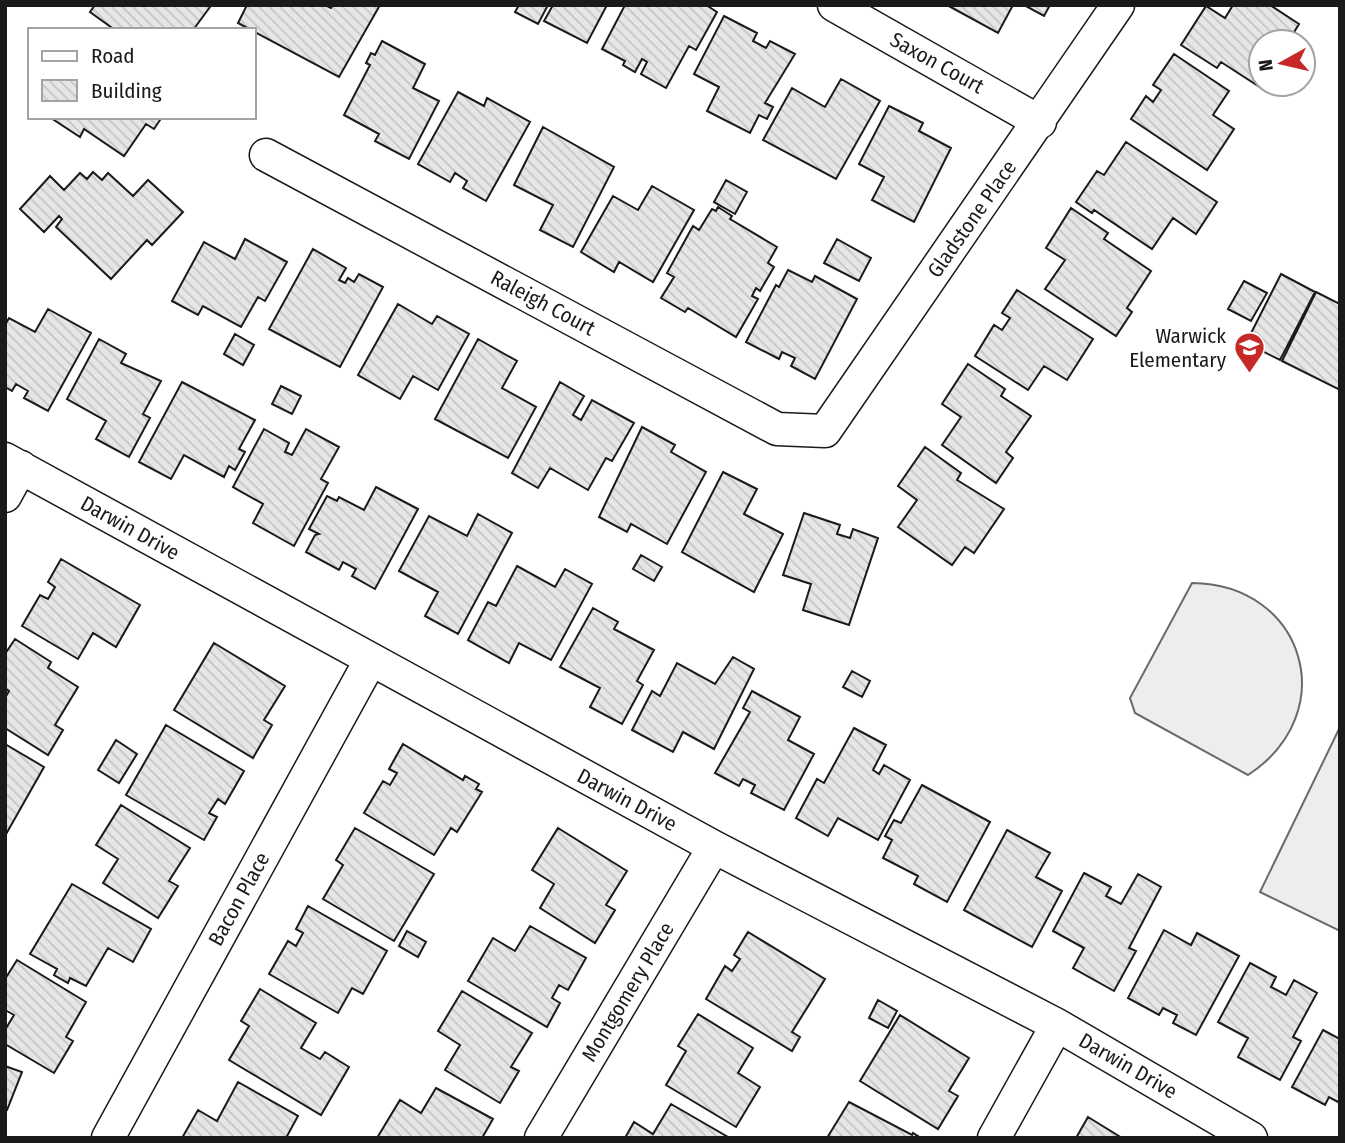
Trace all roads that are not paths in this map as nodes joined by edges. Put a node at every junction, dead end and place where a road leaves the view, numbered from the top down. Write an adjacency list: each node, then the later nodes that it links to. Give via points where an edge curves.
1 (834, 5): 3 (street, Saxon Court)
2 (1118, 5): 3 (street, Gladstone Place)
3 (1040, 122): 5 (street, Gladstone Place)
4 (265, 155): 5 (street, Raleigh Court, via 777,429)
5 (825, 431)
6 (13, 463): 7 (street); 8 (street, Darwin Drive)
7 (5, 496)
8 (370, 661): 9 (street, Darwin Drive); 11 (street, Bacon Place)
9 (714, 847): 10 (street, Darwin Drive); 12 (street, Montgomery Place)
10 (1057, 1025): 13 (street); 14 (street, Darwin Drive)
11 (107, 1138)
12 (541, 1138)
13 (994, 1138)
14 (1251, 1138)

